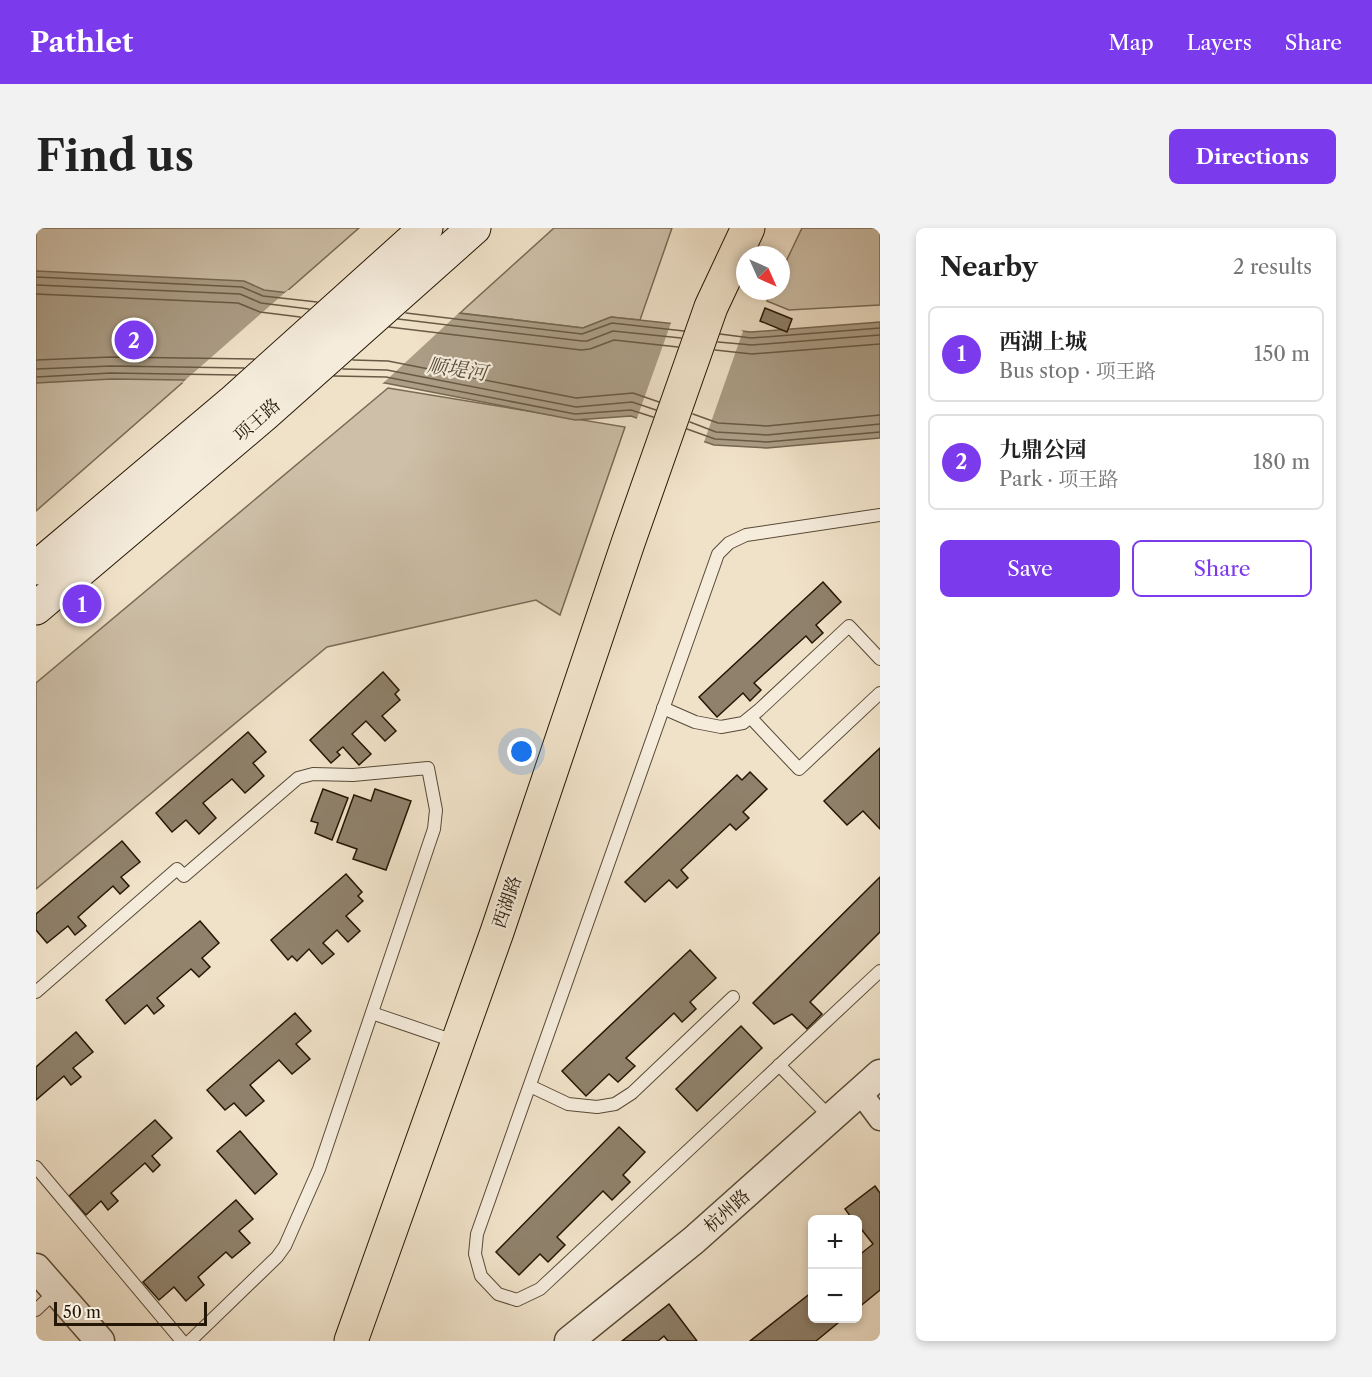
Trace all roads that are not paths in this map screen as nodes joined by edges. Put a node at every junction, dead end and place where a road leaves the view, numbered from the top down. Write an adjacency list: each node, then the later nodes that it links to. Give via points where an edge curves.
1 (426, 228): 6 (main road, 项王路, via 366,281)
2 (474, 228): 6 (main road, 项王路, via 399,294)
3 (725, 228): 5 (main road)
4 (748, 228): 5 (main road)
5 (711, 307): 18 (main road, 西湖路)
6 (250, 406): 8 (main road, 项王路); 9 (main road, 项王路)
7 (880, 515): 12 (lane, via 746,535 729,543 718,554)
8 (36, 568)
9 (36, 608)
10 (880, 659): 12 (lane, via 849,626 742,723 721,727 695,722)
11 (880, 693): 13 (lane, via 799,769)
12 (663, 708): 21 (lane)
13 (751, 718)
14 (880, 971): 19 (lane)
15 (36, 992): 17 (lane, via 177,869 184,876 298,778 428,768 436,810 434,829)
16 (733, 997): 21 (lane, via 632,1093 615,1104 568,1104)
17 (372, 1013): 18 (lane); 29 (lane, via 319,1169 285,1246)
18 (458, 1042): 30 (main road, 西湖路)
19 (779, 1065): 21 (lane, via 540,1289 517,1300 498,1294 481,1276 475,1254 477,1234); 22 (lane)
20 (870, 1083): 22 (street, 杭州路); 23 (street)
21 (530, 1086)
22 (831, 1118): 31 (street, 杭州路, via 694,1240)
23 (880, 1119)
24 (36, 1167): 28 (lane)
25 (36, 1268): 26 (street)
26 (46, 1301): 27 (street)
27 (100, 1341)
28 (182, 1341)
29 (190, 1341)
30 (351, 1341)
31 (569, 1341)

